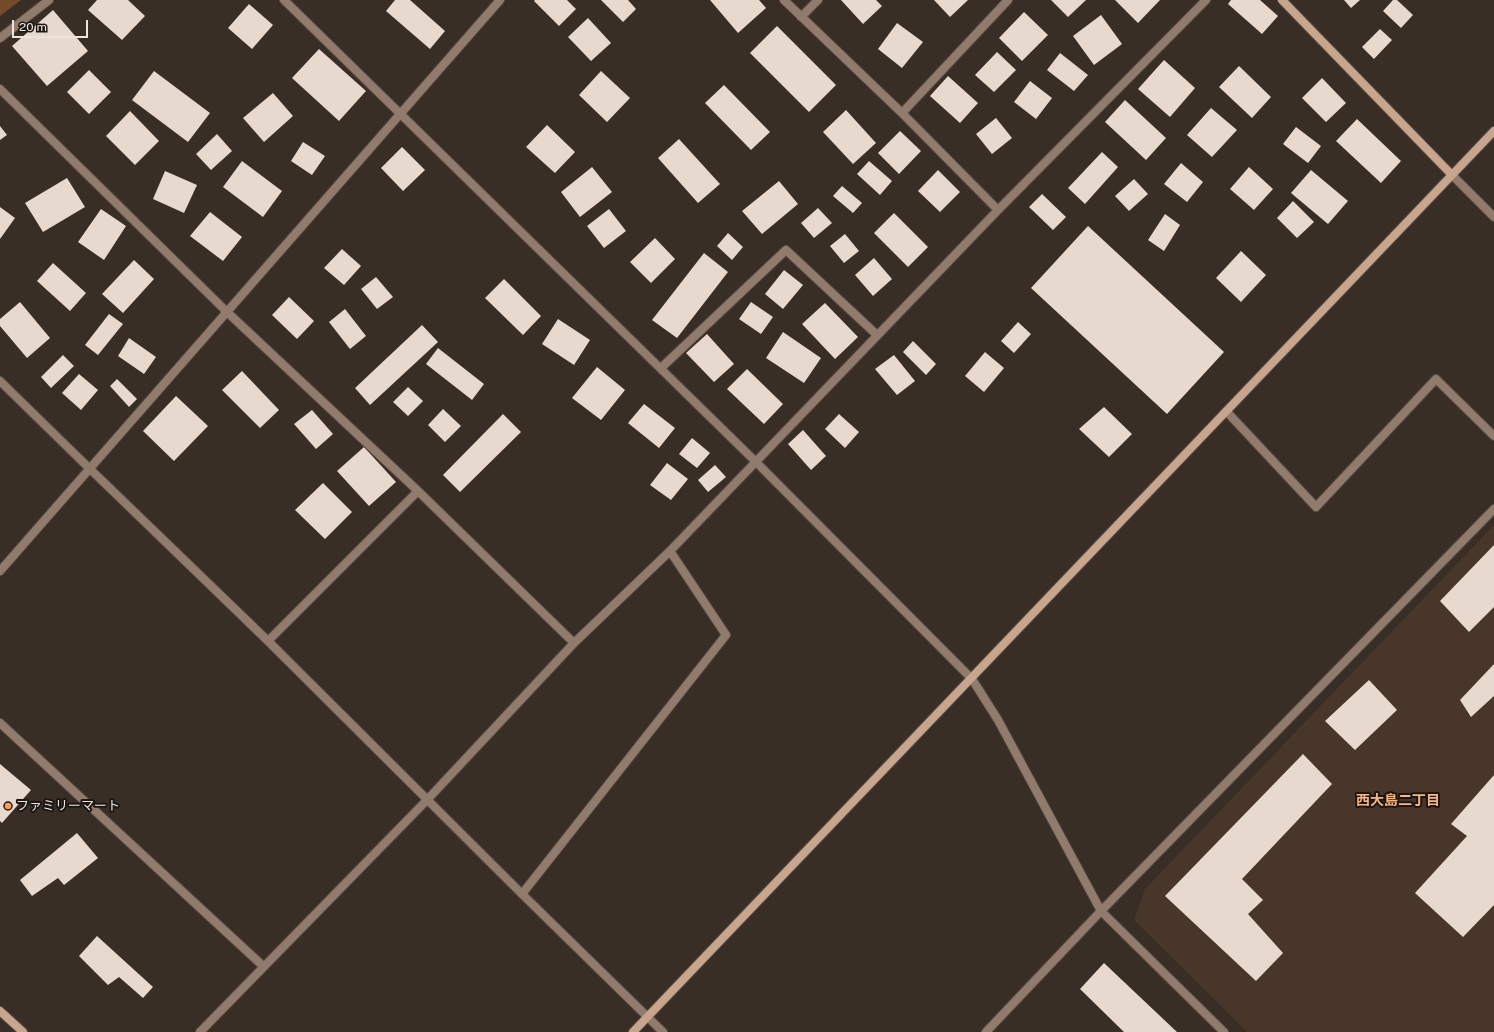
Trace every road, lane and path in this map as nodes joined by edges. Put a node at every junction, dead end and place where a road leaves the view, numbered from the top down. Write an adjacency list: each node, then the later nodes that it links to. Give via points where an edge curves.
1 (49, 0): 10 (street)
2 (284, 0): 13 (street)
3 (500, 0): 13 (street)
4 (784, 0): 9 (street)
5 (818, 0): 9 (street)
6 (1008, 0): 12 (street)
7 (1206, 0): 16 (street)
8 (1282, 0): 15 (street)
9 (802, 17): 12 (street)
10 (0, 38)
11 (0, 89): 18 (street)
12 (902, 113): 16 (street)
13 (400, 114): 18 (street); 20 (street)
14 (1494, 132): 15 (street)
15 (1452, 175): 17 (street); 22 (street)
16 (998, 210): 19 (street)
17 (1494, 217)
18 (227, 312): 25 (street); 26 (street)
19 (877, 335): 20 (street, via 786,250); 24 (street)
20 (661, 368): 24 (street)
21 (0, 381): 25 (street)
22 (1227, 412): 23 (street, via 1316,507 1436,379); 32 (street)
23 (1494, 436)
24 (755, 461): 28 (street); 32 (street)
25 (89, 468): 29 (street); 30 (street)
26 (418, 490): 30 (street); 31 (street)
27 (1494, 509): 36 (street)
28 (670, 551): 31 (street); 35 (street, via 726,635)
29 (0, 571)
30 (268, 641): 34 (street)
31 (574, 643): 34 (street)
32 (972, 679): 36 (street, via 998,720); 39 (street)
33 (0, 723): 37 (street)
34 (428, 800): 35 (street); 37 (street)
35 (522, 894): 39 (street)
36 (1101, 911): 44 (street); 45 (street)
37 (263, 966): 41 (street)
38 (0, 1011): 40 (street)
39 (648, 1017): 42 (street); 43 (street)
40 (23, 1032)
41 (200, 1032)
42 (633, 1032)
43 (663, 1032)
44 (986, 1032)
45 (1224, 1032)

